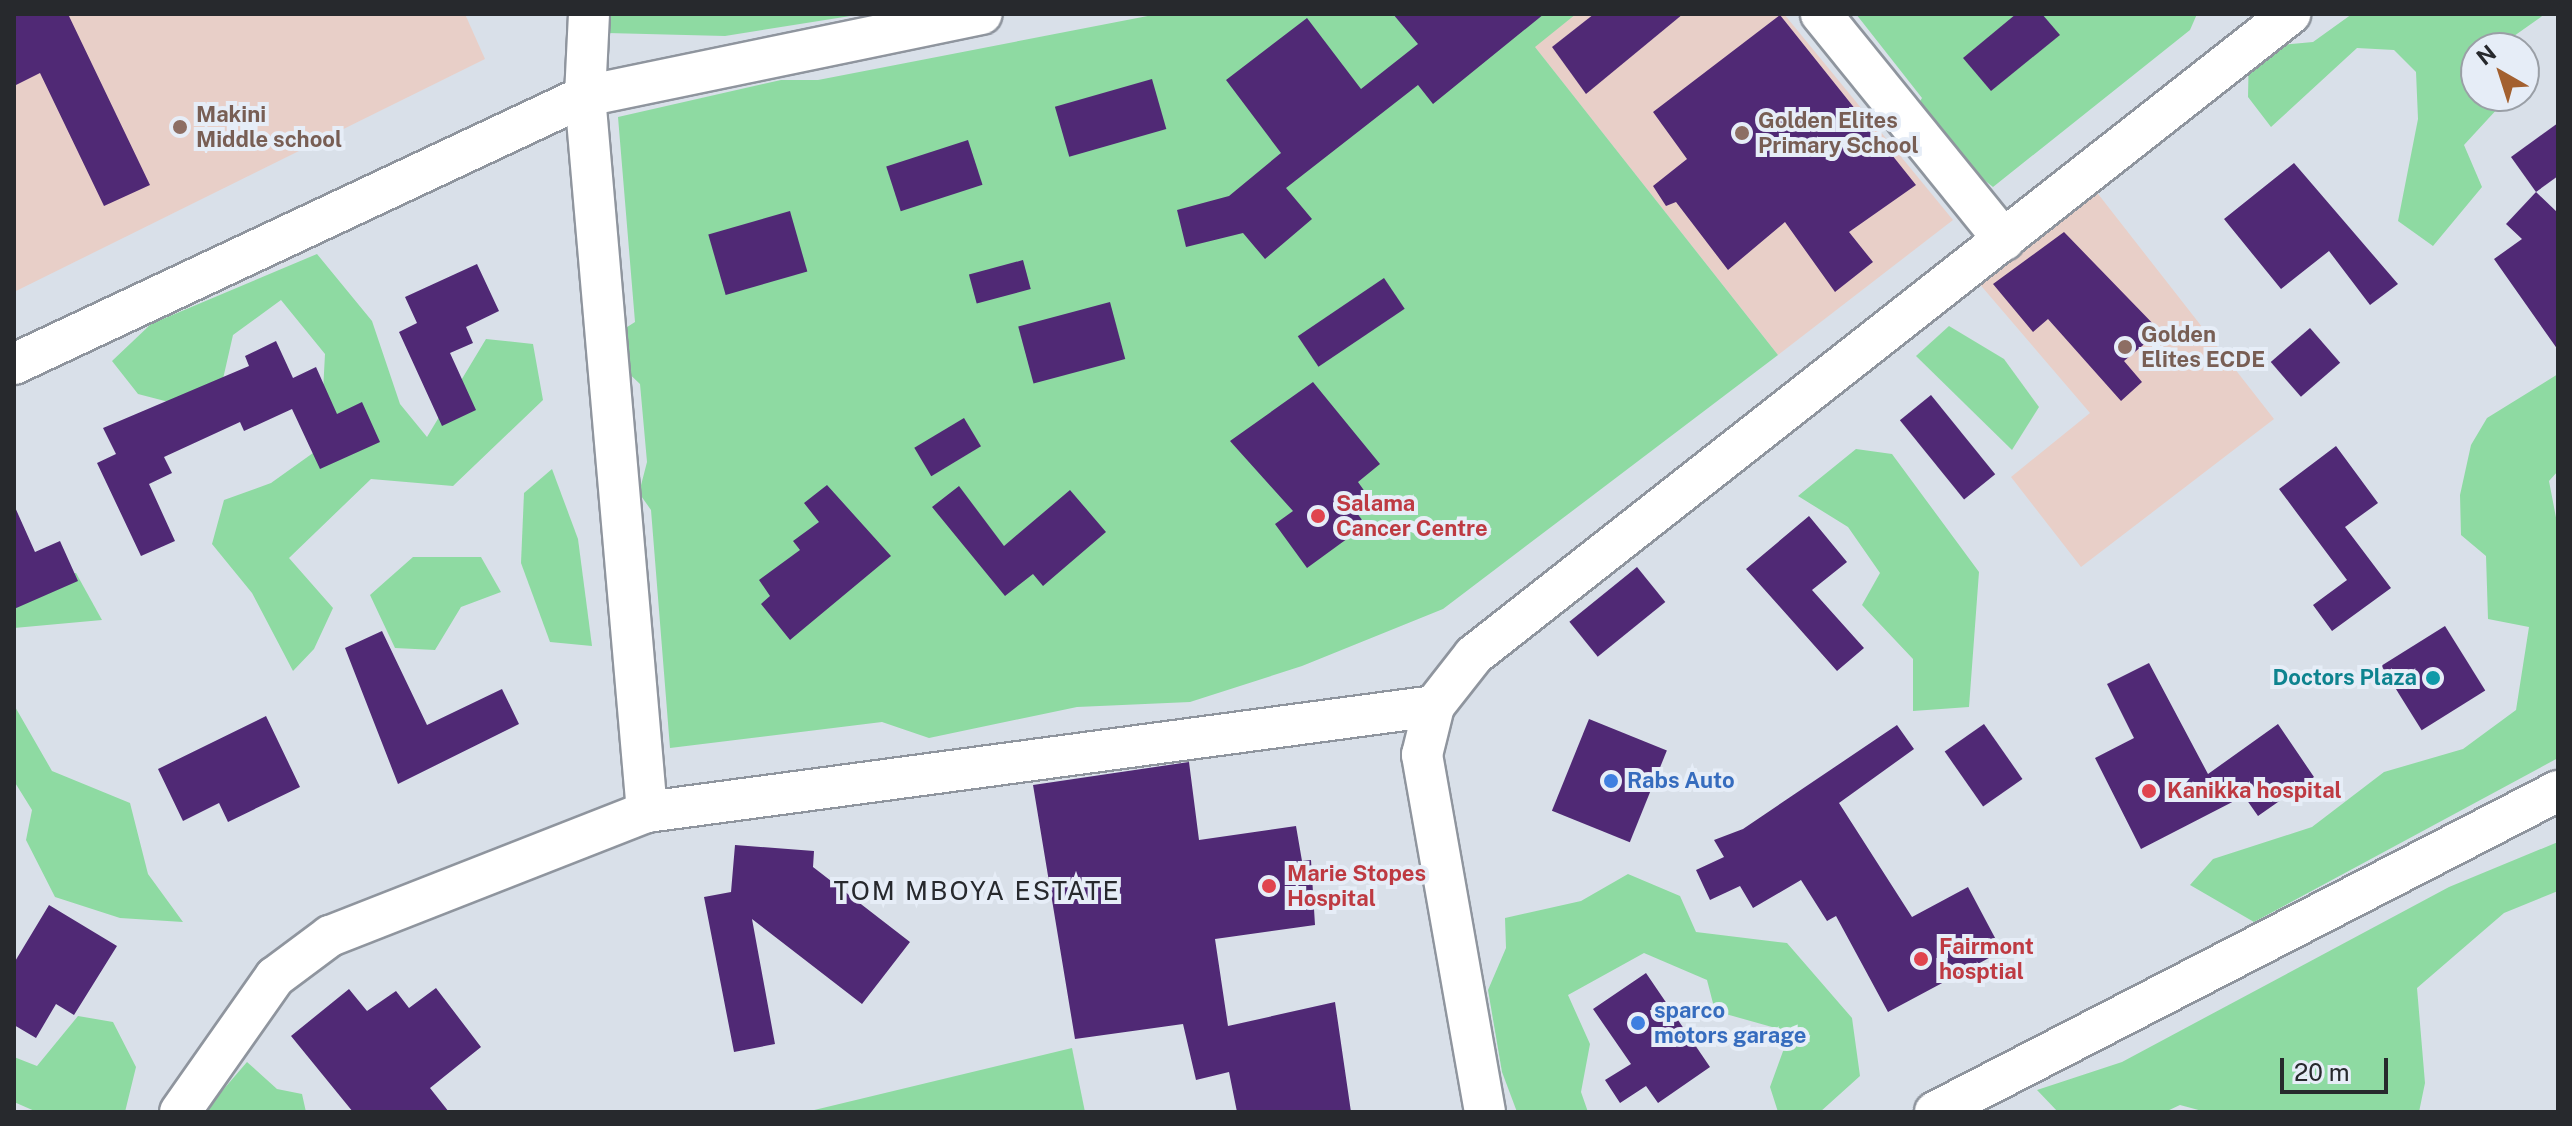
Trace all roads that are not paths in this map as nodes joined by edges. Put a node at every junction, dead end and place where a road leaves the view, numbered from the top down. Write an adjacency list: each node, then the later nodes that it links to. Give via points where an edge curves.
1 (589, 14): 5 (street)
2 (982, 14): 5 (street)
3 (1821, 14): 6 (street)
4 (2290, 14): 6 (street)
5 (585, 96): 7 (street); 10 (street)
6 (2004, 240): 8 (street, via 1474,655)
7 (14, 364)
8 (1434, 706): 10 (street); 12 (street, via 1422,755)
9 (2558, 791): 13 (street)
10 (647, 812): 11 (street, via 330,936 275,977)
11 (180, 1112)
12 (1485, 1112)
13 (1935, 1112)

